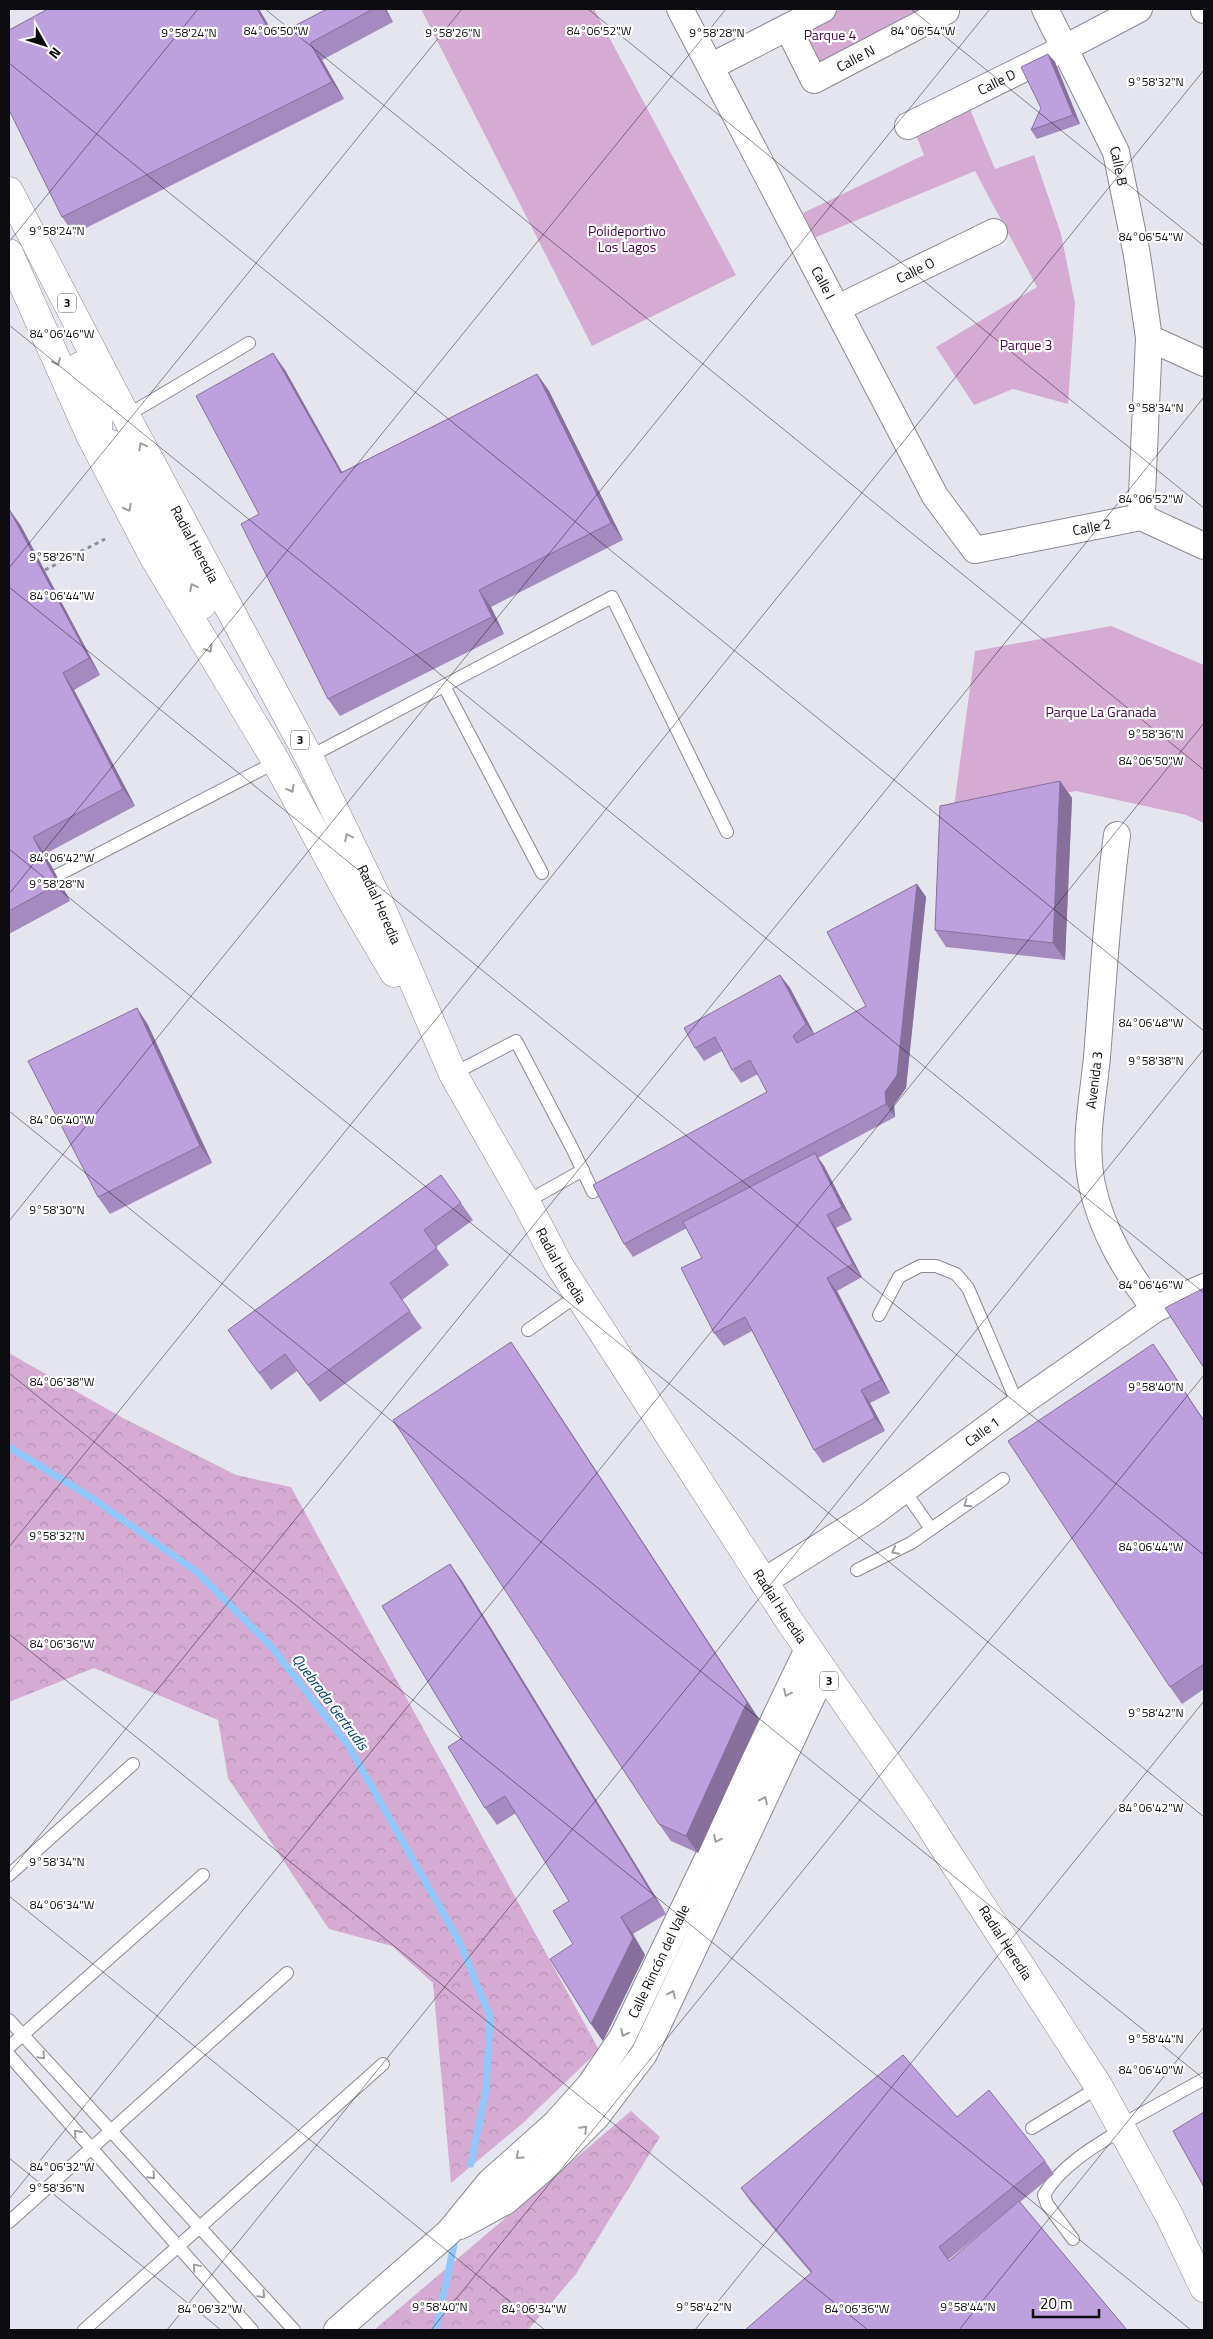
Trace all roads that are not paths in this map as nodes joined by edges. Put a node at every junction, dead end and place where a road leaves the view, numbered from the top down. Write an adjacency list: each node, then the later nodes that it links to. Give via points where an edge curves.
1 (680, 9): 8 (street, Calle I)
2 (823, 9): 6 (street)
3 (944, 9): 6 (street, Calle N, via 946,11 814,80)
4 (1045, 9): 7 (street, Calle B)
5 (1139, 9): 7 (street, Calle D)
6 (788, 28): 8 (street)
7 (1065, 48): 9 (street, Calle D); 15 (street, Calle B, via 1116,152 1137,255)
8 (712, 66): 14 (street, Calle I)
9 (908, 126)
10 (9, 191): 18 (main road, Radial Heredia / 3)
11 (9, 220): 19 (main road, via 96,398 99,430)
12 (994, 232): 14 (street, Calle O)
13 (9, 253): 19 (main road, one-way to 19)
14 (838, 308): 22 (street, Calle I, via 935,496)
15 (1149, 338): 17 (street); 20 (street, Calle B)
16 (249, 343): 18 (lane)
17 (1204, 363)
18 (126, 416): 24 (main road, Radial Heredia / 3, one-way to 18)
19 (94, 442): 24 (main road, one-way to 19, via 251,682 204,609 126,459 111,444); 25 (main road, one-way to 25, via 153,556)
20 (1142, 517): 21 (street); 22 (street, Calle 2)
21 (1204, 546)
22 (975, 550)
23 (444, 686): 24 (lane); 26 (lane, via 612,597); 28 (lane)
24 (310, 757): 30 (main road, Radial Heredia / 3, one-way to 24, via 380,902)
25 (276, 762): 29 (lane); 30 (main road, one-way to 30, via 354,905)
26 (727, 832)
27 (1117, 835): 36 (street, Avenida 3, via 1087,1135 1092,1183 1101,1219 1133,1280)
28 (542, 873)
29 (56, 876)
30 (453, 1074): 31 (lane, via 516,1041); 33 (main road, Radial Heredia / 3)
31 (583, 1170): 32 (lane); 33 (lane)
32 (593, 1192)
33 (526, 1202): 35 (main road, Radial Heredia / 3)
34 (1204, 1287): 36 (street, Calle 1)
35 (578, 1295): 38 (lane); 44 (main road, Radial Heredia / 3)
36 (1155, 1309): 39 (street, Calle 1)
37 (879, 1315): 39 (lane, via 899,1277 920,1266 936,1266 956,1274 968,1288)
38 (528, 1330)
39 (1018, 1405): 41 (street, Calle 1)
40 (1003, 1479): 42 (lane, one-way to 42)
41 (904, 1490): 42 (lane); 44 (street, Calle 1)
42 (931, 1529): 43 (lane, one-way to 43, via 911,1543)
43 (857, 1570)
44 (763, 1582): 45 (main road, Radial Heredia / 3)
45 (808, 1649): 46 (main road, Radial Heredia / 3); 64 (street, Calle Rincón del Valle, one-way to 64, via 622,2038 584,2091 555,2124 490,2182)
46 (824, 1673): 57 (main road, Radial Heredia / 3, via 921,1812); 64 (street, Calle Rincón del Valle, one-way to 46, via 506,2201 550,2163 596,2117 644,2054)
47 (133, 1764): 48 (lane)
48 (9, 1875)
49 (204, 1876): 52 (lane)
50 (287, 1973): 60 (lane)
51 (9, 2020): 52 (lane)
52 (22, 2035): 53 (lane); 60 (lane, one-way to 60)
53 (9, 2047)
54 (9, 2055): 61 (lane, one-way to 54)
55 (383, 2064): 63 (lane)
56 (1204, 2079): 58 (lane)
57 (1099, 2087): 58 (main road, Radial Heredia / 3); 59 (lane)
58 (1122, 2127): 65 (lane, via 1088,2150 1049,2185 1044,2194); 67 (main road, Radial Heredia / 3)
59 (1032, 2128)
60 (111, 2131): 61 (lane); 63 (lane, one-way to 63)
61 (92, 2149): 62 (lane); 66 (lane)
62 (9, 2222)
63 (199, 2228): 66 (lane); 70 (lane, one-way to 70)
64 (449, 2232): 71 (street, Calle Rincón del Valle)
65 (1073, 2239)
66 (178, 2246): 68 (lane); 69 (lane, one-way to 66)
67 (1204, 2288)
68 (84, 2330)
69 (252, 2330)
70 (294, 2330)
71 (337, 2330)

